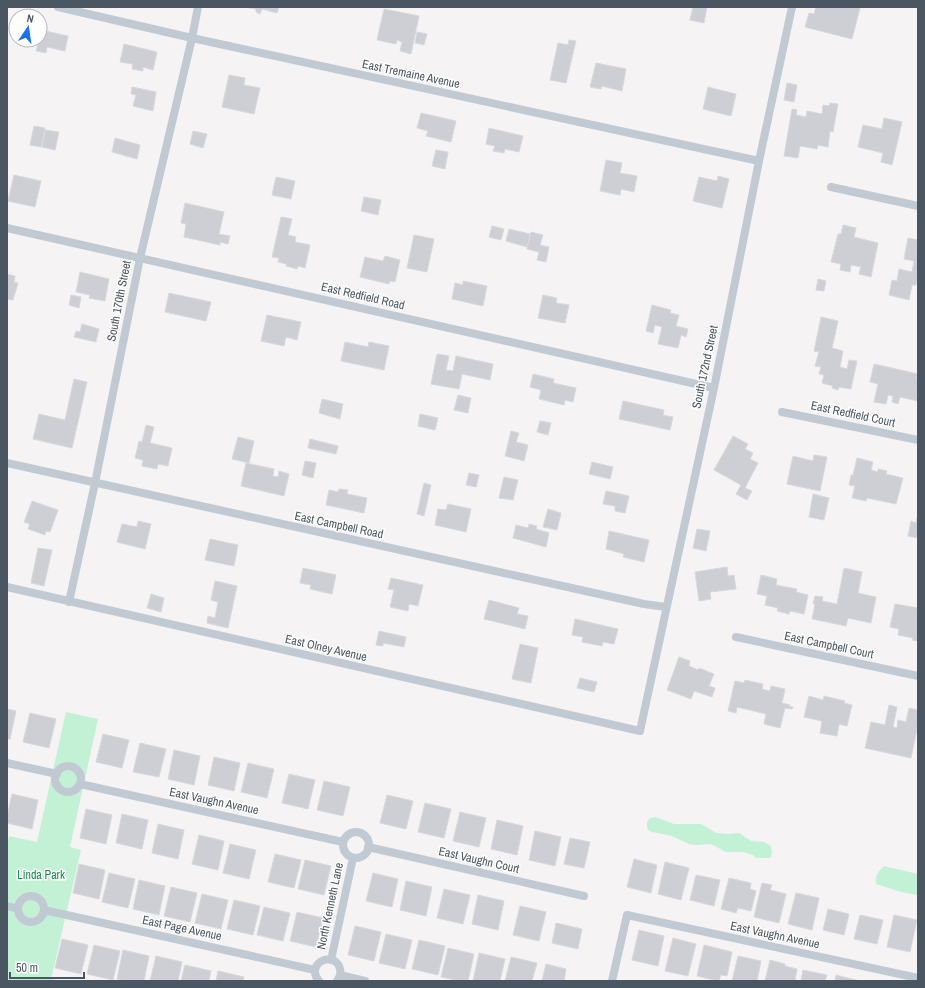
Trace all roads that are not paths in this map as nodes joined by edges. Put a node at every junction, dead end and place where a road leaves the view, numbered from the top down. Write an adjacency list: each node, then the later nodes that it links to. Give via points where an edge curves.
1 (58, 7): 4 (street, East Tremaine Avenue)
2 (198, 7): 4 (street, South 170th Street)
3 (792, 7): 5 (street, South 172nd Street)
4 (192, 38): 5 (street, East Tremaine Avenue); 9 (street, South 170th Street)
5 (759, 161): 10 (street, South 172nd Street)
6 (832, 187): 7 (street)
7 (918, 206)
8 (7, 228): 9 (street, East Redfield Road)
9 (140, 258): 10 (street, East Redfield Road); 14 (street, South 170th Street)
10 (714, 388): 17 (street, South 172nd Street)
11 (782, 412): 12 (street, East Redfield Court)
12 (918, 440)
13 (7, 463): 14 (street, East Campbell Road)
14 (95, 483): 16 (street, South 170th Street); 17 (street, East Campbell Road)
15 (7, 587): 16 (street, East Olney Avenue)
16 (69, 602): 20 (street, East Olney Avenue)
17 (666, 607): 20 (street, South 172nd Street)
18 (736, 637): 19 (street, East Campbell Court)
19 (918, 676)
20 (640, 731)
21 (7, 763): 22 (street)
22 (57, 774): 23 (street, via 60,769 70,766 78,770); 23 (street, via 56,784 64,791 74,791)
23 (80, 784): 24 (street, East Vaughn Avenue)
24 (343, 842): 25 (street, via 349,834 360,833 367,839); 26 (street, via 345,852)
25 (368, 848): 26 (street, via 363,856); 27 (street, East Vaughn Court)
26 (353, 858): 31 (street, North Kenneth Lane)
27 (584, 896)
28 (7, 906): 29 (street)
29 (18, 909): 30 (street, via 21,918 30,922 39,919); 30 (street, via 22,900 30,896 40,900)
30 (44, 910): 32 (street, East Page Avenue)
31 (331, 960): 32 (street, via 321,961); 33 (street, via 338,965)
32 (315, 970): 35 (street)
33 (338, 978): 36 (street)
34 (918, 978): 37 (street, East Vaughn Avenue, via 627,915)
35 (318, 981)
36 (365, 981)
37 (612, 981)

